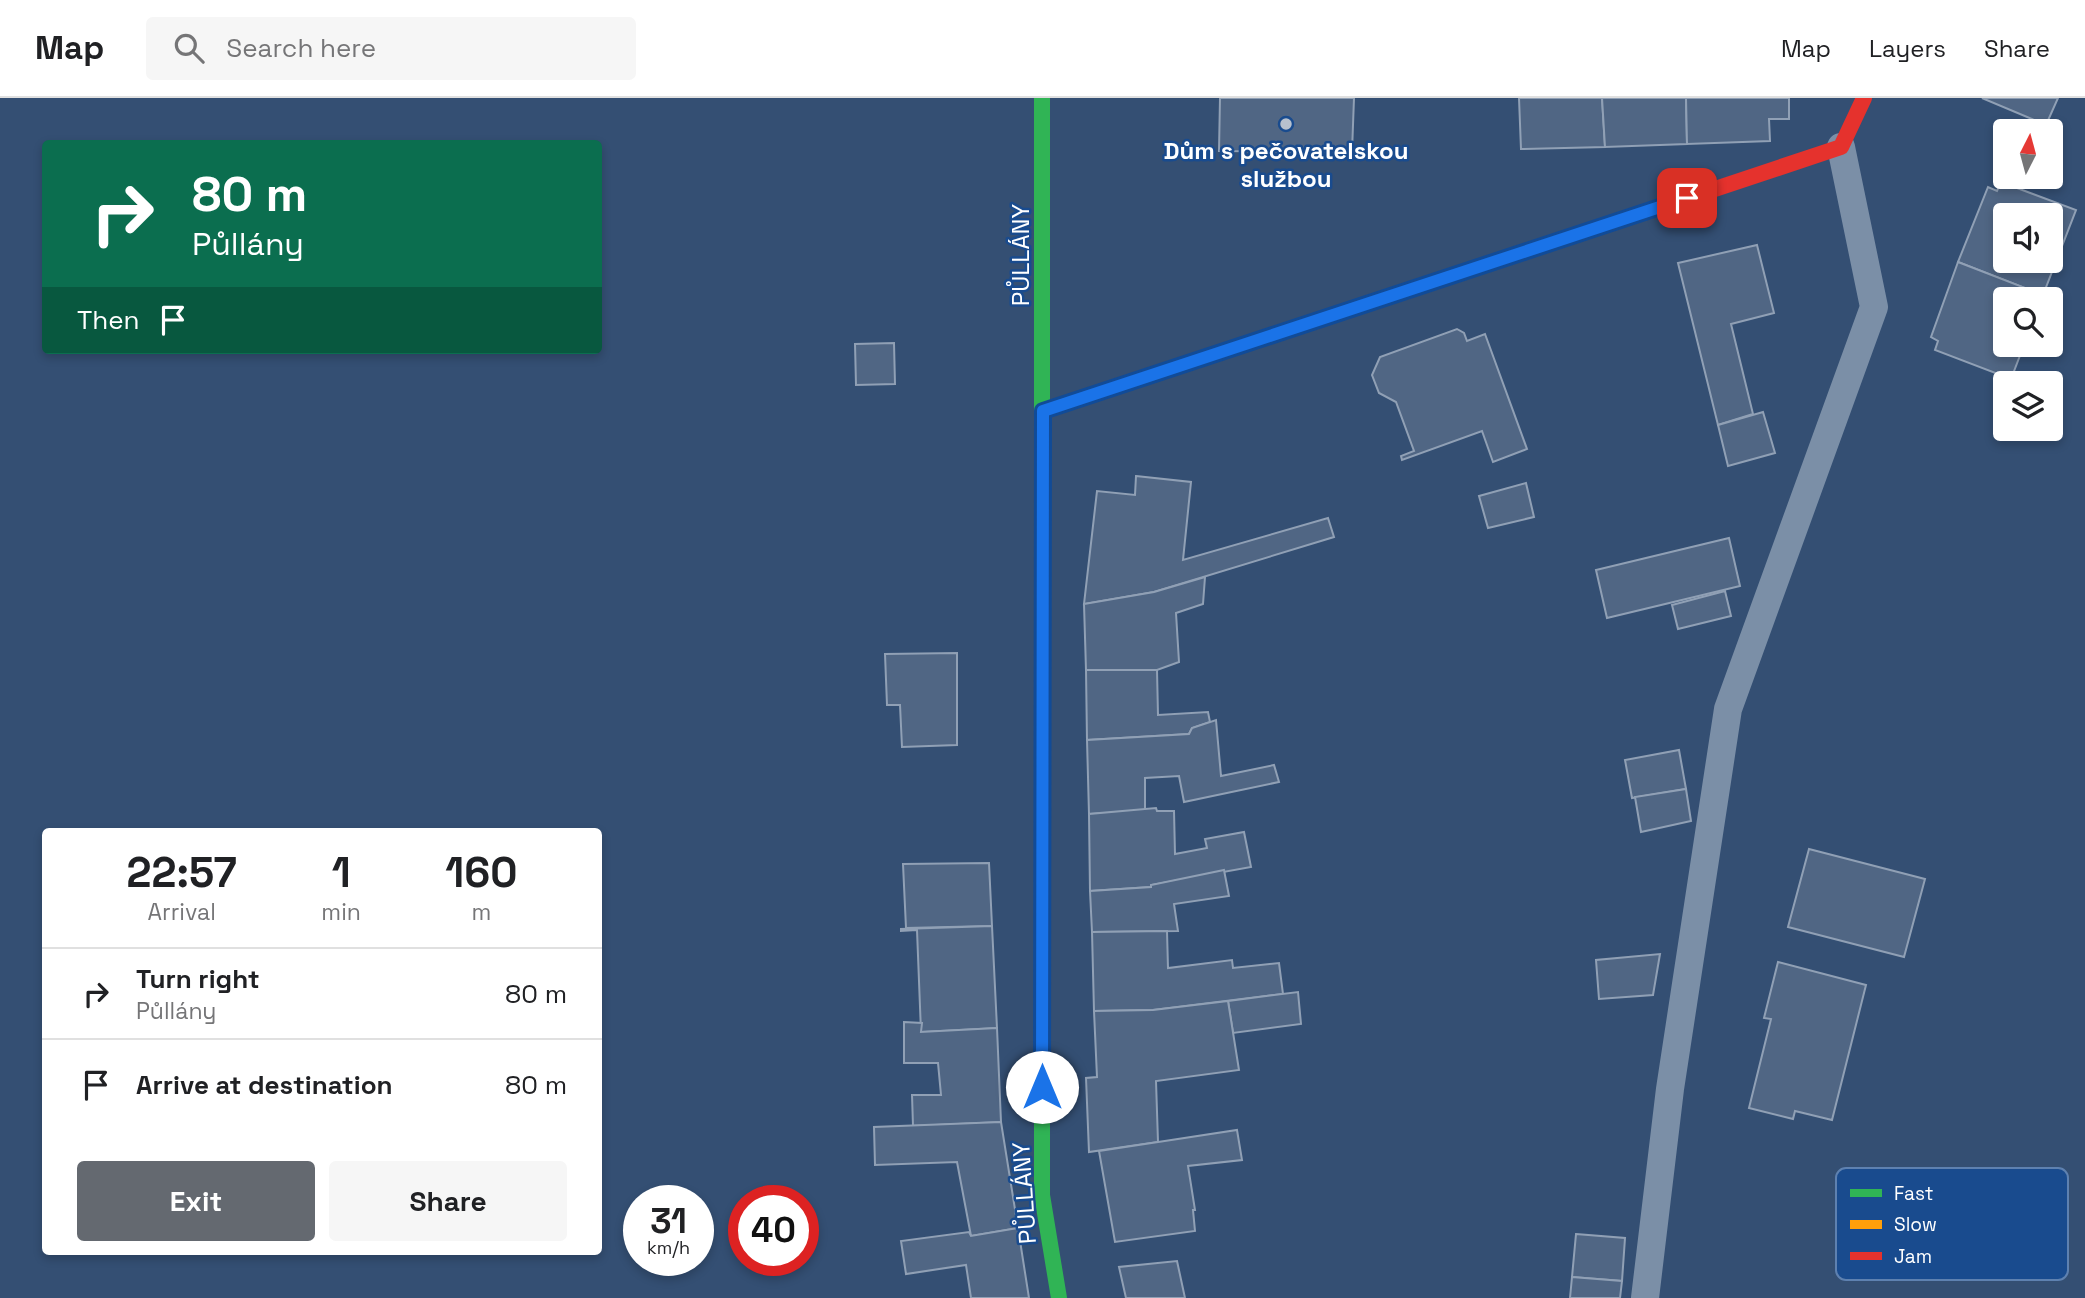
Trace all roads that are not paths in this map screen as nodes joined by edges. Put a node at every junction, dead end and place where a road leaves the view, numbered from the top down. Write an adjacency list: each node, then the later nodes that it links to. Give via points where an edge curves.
1 (1042, 98): 4 (street, PŮLLÁNY)
2 (1864, 98): 3 (street)
3 (1842, 147): 4 (street); 6 (lane, via 1874,307 1728,709 1670,1089)
4 (1043, 411): 5 (street, PŮLLÁNY, via 1042,1195)
5 (1059, 1298)
6 (1645, 1298)

